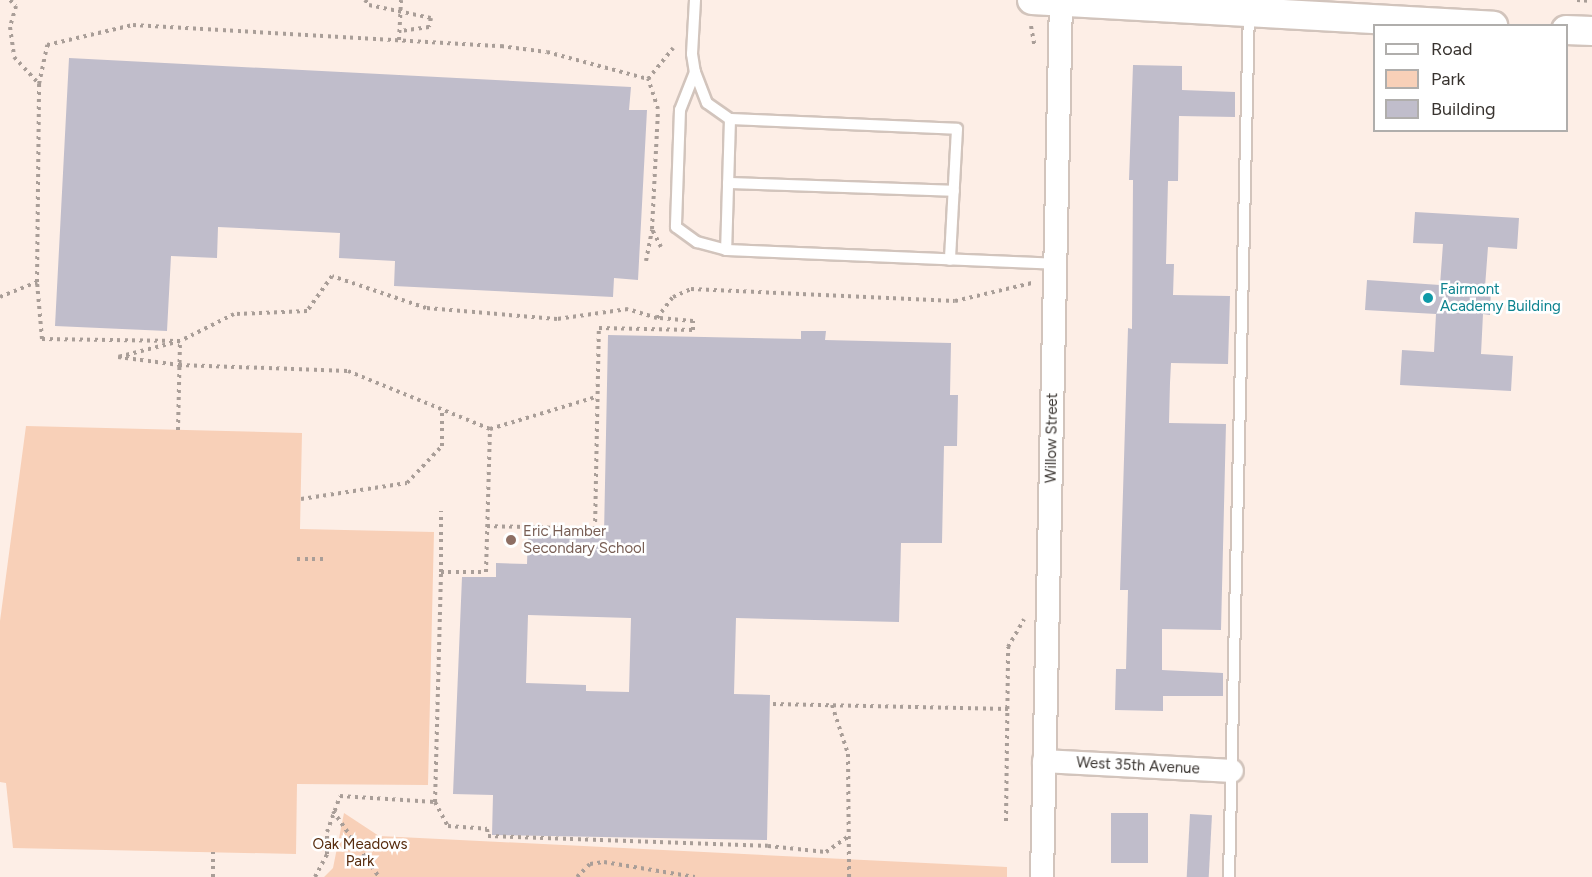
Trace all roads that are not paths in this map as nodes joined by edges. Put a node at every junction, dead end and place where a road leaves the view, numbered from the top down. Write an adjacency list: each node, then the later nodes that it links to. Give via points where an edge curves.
1 (695, 0): 8 (lane)
2 (1032, 0): 3 (street)
3 (1061, 1): 4 (street); 14 (street, Willow Street)
4 (1249, 12): 5 (street); 16 (lane)
5 (1458, 24)
6 (1568, 30): 7 (street)
7 (1592, 31)
8 (695, 72): 9 (lane, via 707,103); 12 (lane, via 680,110 676,227 697,242)
9 (730, 119): 10 (lane); 11 (lane, via 957,129)
10 (728, 183): 11 (lane); 12 (lane)
11 (954, 191): 13 (lane)
12 (726, 250): 13 (lane)
13 (950, 260): 14 (lane)
14 (1056, 264): 15 (street, Willow Street)
15 (1044, 760): 16 (street, West 35th Avenue); 17 (street, Willow Street)
16 (1232, 771): 18 (lane)
17 (1042, 877)
18 (1229, 877)

